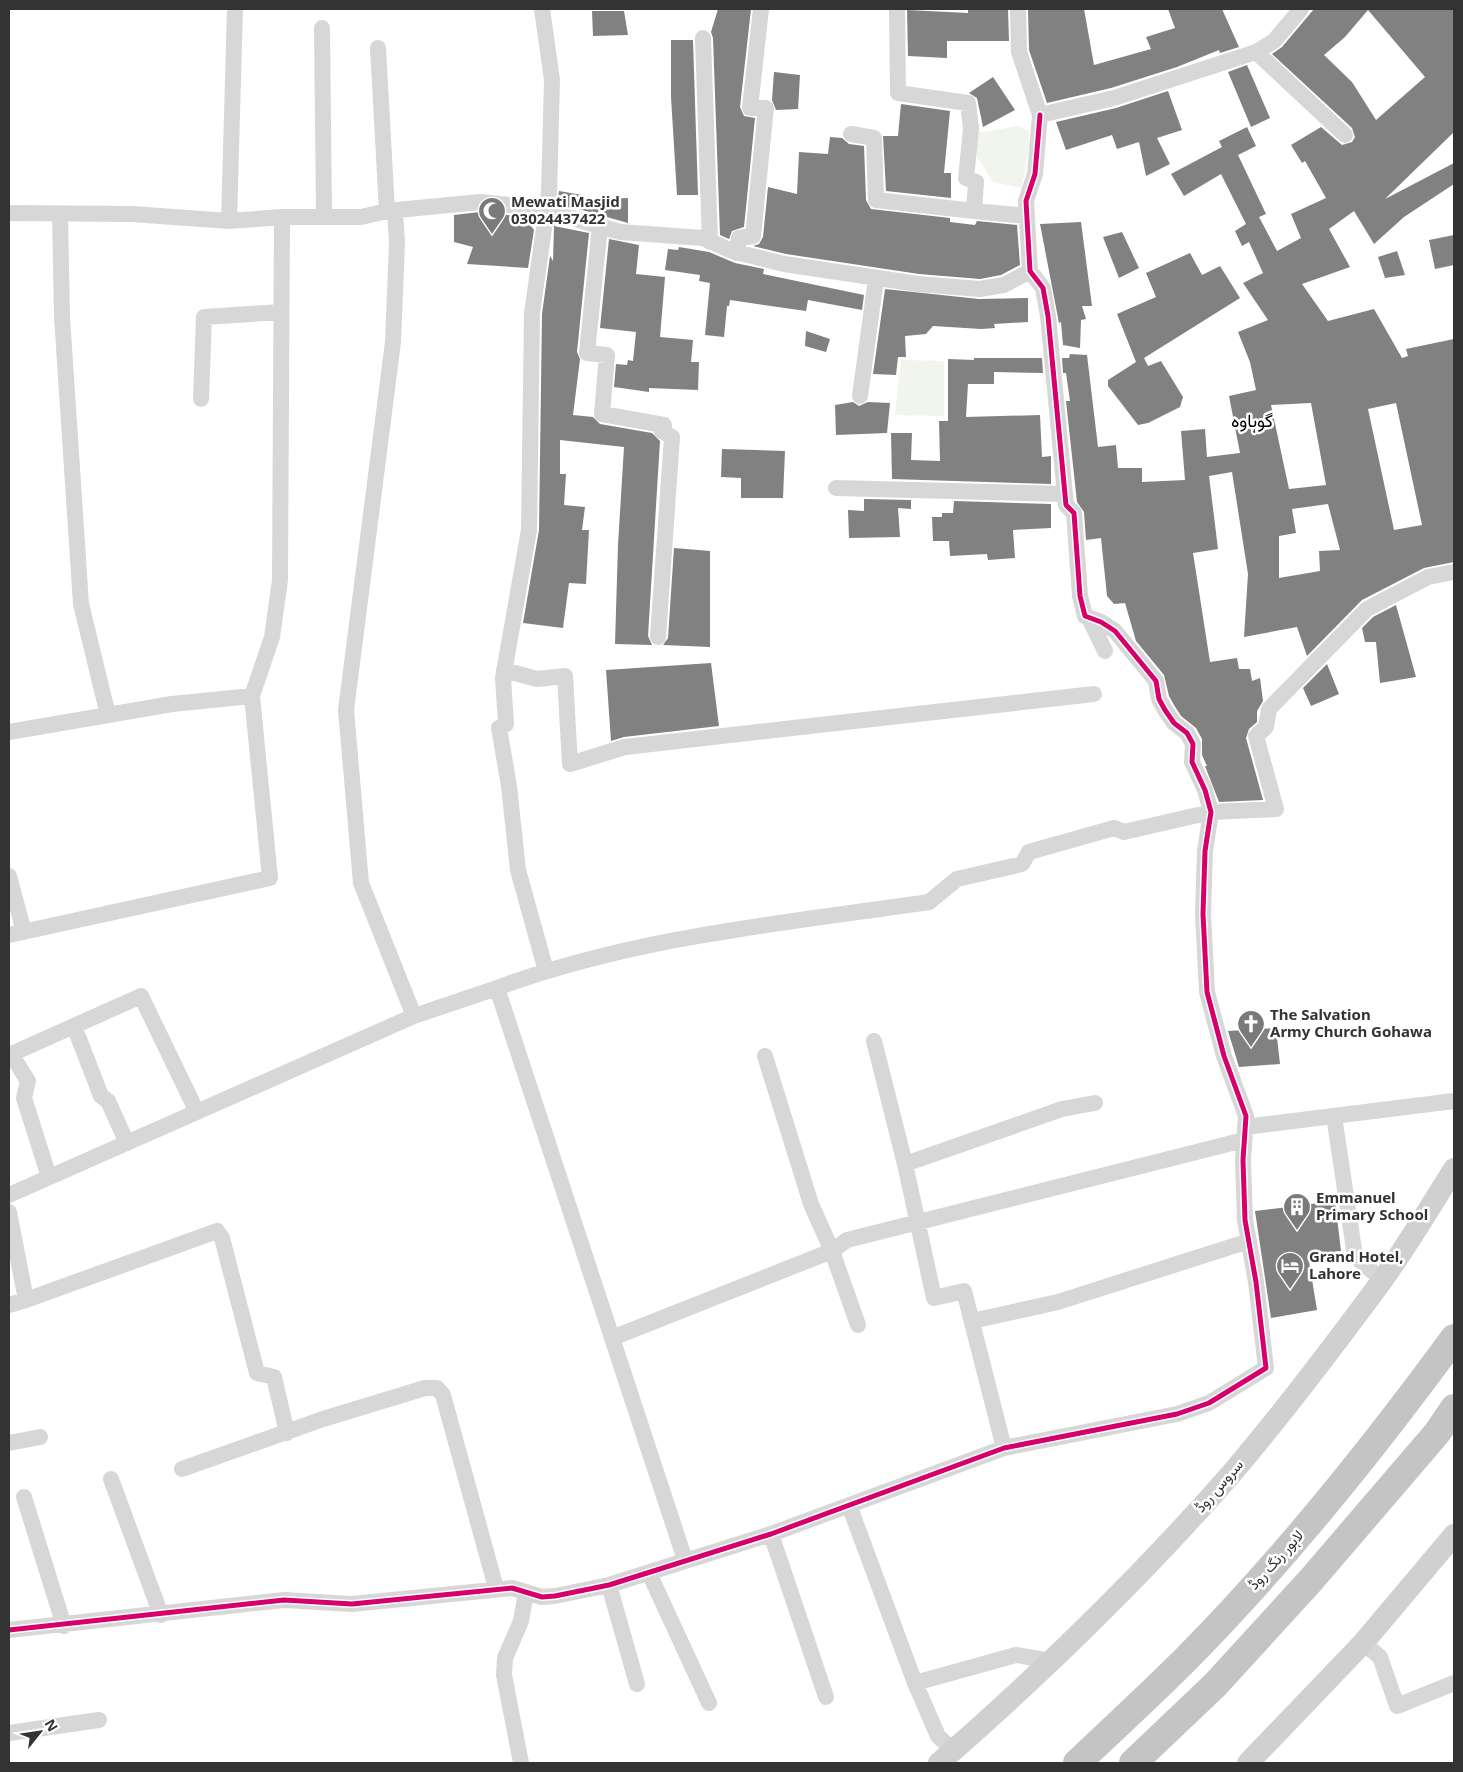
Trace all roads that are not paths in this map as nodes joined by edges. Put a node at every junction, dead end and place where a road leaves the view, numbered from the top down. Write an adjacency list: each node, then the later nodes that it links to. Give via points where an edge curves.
1 (235, 9): 22 (street)
2 (542, 9): 16 (street, via 552,80)
3 (761, 9): 25 (street, via 750,108 766,108 753,236 739,238)
4 (897, 9): 15 (street, via 898,93 968,103 971,129 966,178 976,182)
5 (1018, 9): 11 (street, via 1019,52)
6 (1301, 9): 10 (street, via 1274,41)
7 (322, 28): 19 (street)
8 (704, 38): 24 (street)
9 (378, 48): 14 (street)
10 (1256, 52): 11 (street, via 1114,98); 13 (street)
11 (1040, 115): 20 (street, via 1036,174 1026,201)
12 (851, 134): 15 (street, via 874,138 876,200)
13 (1345, 135)
14 (391, 211): 16 (street, via 480,202); 19 (street, via 361,217); 47 (street, via 397,243 393,342 346,710 361,883)
15 (974, 211): 20 (street)
16 (546, 212): 23 (street); 37 (street, via 532,313 529,530)
17 (9, 213): 18 (street)
18 (60, 214): 22 (street, via 132,214); 40 (street, via 62,317 81,604)
19 (324, 216): 21 (street)
20 (1027, 216): 26 (street)
21 (282, 217): 22 (street); 28 (street)
22 (229, 221)
23 (600, 226): 24 (street, via 620,232 703,238); 35 (street, via 587,354 607,355 602,414 664,425 662,431 672,437)
24 (710, 242): 25 (street)
25 (737, 253): 27 (street)
26 (1030, 271): 27 (street, via 1004,285 980,289); 32 (street, via 1043,288 1048,316)
27 (876, 279): 29 (street)
28 (280, 312): 30 (street, via 204,318); 39 (street, via 280,580 272,636)
29 (860, 396)
30 (201, 399)
31 (836, 488): 32 (street)
32 (1066, 494): 34 (street, via 1066,505 1074,513 1080,596 1085,616)
33 (1454, 572): 42 (street, via 1428,577 1367,609 1269,709 1266,727 1256,736 1276,809)
34 (1089, 618): 36 (street); 42 (street, via 1115,631 1156,681 1162,705 1193,744 1192,762)
35 (658, 637)
36 (1105, 651)
37 (504, 670): 38 (street, via 537,678 565,676 570,764 625,747); 45 (street, via 506,724 499,728 518,870)
38 (1094, 694)
39 (252, 696): 40 (street, via 172,704); 44 (street, via 270,878)
40 (108, 715): 41 (street)
41 (9, 732)
42 (1211, 812): 45 (street, via 1124,832 1114,828 1029,852 1022,864 957,879 929,902 689,936); 56 (street, via 1205,850 1203,914 1207,992 1224,1056 1246,1116)
43 (9, 876): 44 (street)
44 (17, 933)
45 (546, 971): 46 (street)
46 (497, 988): 47 (street); 71 (street)
47 (414, 1016): 54 (street)
48 (74, 1026): 50 (street); 54 (street, via 141,996); 57 (street, via 101,1096 108,1101)
49 (874, 1041): 58 (street)
50 (10, 1055): 60 (street, via 28,1081 24,1098)
51 (765, 1056): 65 (street, via 811,1204)
52 (1454, 1101): 55 (street)
53 (1095, 1103): 58 (street, via 1062,1109)
54 (197, 1112): 57 (street)
55 (1334, 1116): 56 (street); 66 (street, via 1355,1256)
56 (1245, 1133): 63 (street); 64 (street, via 1245,1220)
57 (126, 1143): 60 (street)
58 (905, 1164): 63 (street)
59 (1454, 1169): 66 (street, سروس روڈ)
60 (49, 1177): 61 (street)
61 (9, 1195)
62 (9, 1212): 67 (street)
63 (917, 1222): 65 (street, via 847,1240); 69 (street, via 934,1298 964,1291)
64 (1249, 1241): 69 (street, via 1058,1302); 77 (street, via 1266,1368 1209,1403 1177,1414)
65 (832, 1251): 70 (street); 71 (street)
66 (1382, 1280): 93 (street, سروس روڈ, via 1279,1416 1232,1472 1181,1529)
67 (26, 1300): 68 (street); 74 (street, via 217,1231 222,1238 257,1373 274,1377)
68 (9, 1305)
69 (972, 1321): 77 (street)
70 (858, 1325)
71 (612, 1338): 84 (street)
72 (1454, 1338): 103 (highway, لاہور رنگ روڈ, via 1366,1457 1289,1547 1187,1658)
73 (1454, 1408): 104 (highway, via 1437,1433 1311,1580 1215,1685)
74 (287, 1433): 78 (street); 87 (street, via 426,1388 437,1388 443,1395)
75 (40, 1437): 76 (street)
76 (9, 1443)
77 (1004, 1448): 81 (street)
78 (182, 1469)
79 (111, 1479): 89 (street)
80 (24, 1497): 90 (street)
81 (849, 1506): 82 (street); 96 (street)
82 (771, 1534): 84 (street); 97 (street)
83 (1454, 1538): 92 (street)
84 (685, 1560): 85 (street)
85 (649, 1573): 86 (street); 98 (street)
86 (609, 1585): 88 (street, via 555,1596 542,1597); 95 (street)
87 (496, 1588): 88 (street); 89 (street, via 352,1604 284,1600)
88 (526, 1592): 102 (street, via 521,1621 505,1658 504,1675)
89 (161, 1615): 90 (street)
90 (64, 1626): 91 (street)
91 (9, 1630)
92 (1363, 1642): 94 (street, via 1380,1657 1396,1706); 105 (street)
93 (1051, 1661): 96 (street, via 1016,1655); 101 (street, سروس روڈ)
94 (1454, 1683)
95 (637, 1684)
96 (915, 1684): 101 (street)
97 (826, 1697)
98 (709, 1703)
99 (98, 1720): 100 (street)
100 (9, 1733)
101 (946, 1757)
102 (521, 1763)
103 (1077, 1763)
104 (1133, 1763)
105 (1248, 1763)

